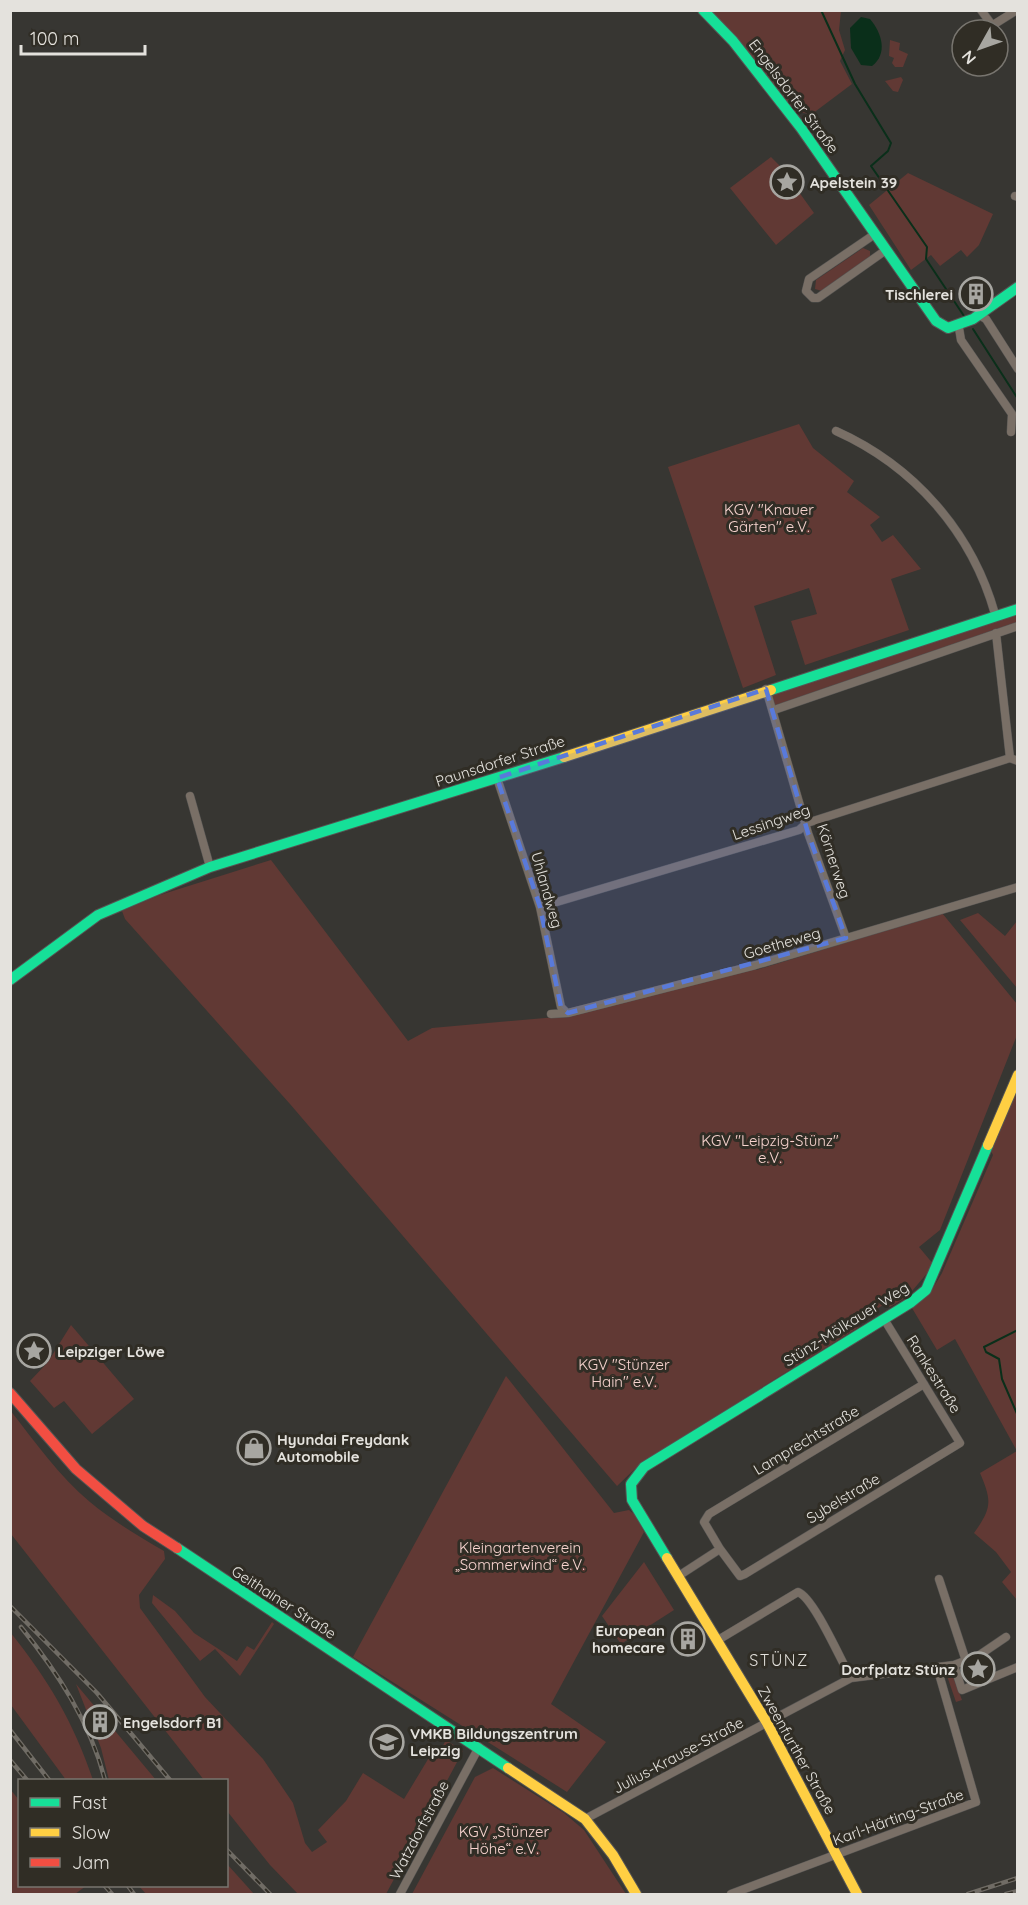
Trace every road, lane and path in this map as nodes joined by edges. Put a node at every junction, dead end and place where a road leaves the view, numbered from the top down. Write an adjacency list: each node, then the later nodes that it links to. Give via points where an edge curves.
1 (703, 10): 4 (street, Engelsdorfer Straße, via 733,41 801,128)
2 (1017, 10): 3 (street)
3 (1003, 18)
4 (875, 234): 5 (street, Engelsdorfer Straße); 5 (street, via 809,279 806,291 818,298)
5 (886, 250): 7 (street, Engelsdorfer Straße, via 939,322 946,328)
6 (1017, 287): 7 (street)
7 (968, 322): 8 (street, via 986,319); 10 (street, via 961,340 1012,414)
8 (1017, 369)
9 (836, 431): 12 (street, via 891,463 938,506 976,563)
10 (1011, 432)
11 (1017, 609): 12 (street, Paunsdorfer Straße)
12 (995, 614): 15 (street, Paunsdorfer Straße)
13 (1017, 626): 14 (street)
14 (996, 633): 16 (street); 17 (street, Lessingweg)
15 (766, 689): 16 (street, Körnerweg); 18 (street, Paunsdorfer Straße)
16 (774, 710): 20 (street, Körnerweg)
17 (1014, 760): 20 (street, Lessingweg)
18 (497, 778): 21 (street, Paunsdorfer Straße); 23 (street, Uhlandweg)
19 (190, 796): 21 (street)
20 (807, 823): 23 (street, Lessingweg, via 799,830); 24 (street, Körnerweg)
21 (210, 867): 25 (street, Paunsdorfer Straße, via 98,915)
22 (1017, 887): 24 (street, Goetheweg)
23 (540, 908): 26 (street, Uhlandweg)
24 (846, 938): 26 (street, Goetheweg, via 690,983)
25 (10, 980)
26 (565, 1011): 27 (street, Goetheweg)
27 (551, 1014)
28 (1017, 1075): 29 (street, Stünz-Mölkauer Weg, via 926,1290)
29 (884, 1319): 30 (street, Rankestraße); 33 (street, Stünz-Mölkauer Weg, via 644,1467 631,1484)
30 (924, 1384): 32 (street, Rankestraße); 34 (street, Lamprechtstraße, via 709,1514 705,1522)
31 (10, 1393): 45 (street, Geithainer Straße, via 76,1469 143,1526)
32 (960, 1443): 34 (street, Sybelstraße, via 740,1576)
33 (632, 1500): 35 (street, Zweenfurther Straße)
34 (720, 1549): 35 (street)
35 (680, 1575): 38 (street, Zweenfurther Straße)
36 (939, 1579): 39 (street)
37 (1006, 1637): 39 (street, Julius-Krause-Straße, via 992,1649)
38 (718, 1640): 43 (street, via 802,1593); 44 (street, Zweenfurther Straße)
39 (966, 1661): 40 (street, Julius-Krause-Straße)
40 (954, 1665): 41 (street, Julius-Krause-Straße); 42 (street, via 962,1690)
41 (937, 1667): 43 (street, Julius-Krause-Straße); 47 (street, Karl-Härting-Straße, via 976,1802)
42 (1017, 1667)
43 (850, 1678): 44 (street, Julius-Krause-Straße)
44 (767, 1723): 46 (street, Julius-Krause-Straße); 47 (street, Zweenfurther Straße)
45 (479, 1747): 46 (street, Geithainer Straße); 48 (street, Watzdorfstraße)
46 (585, 1820): 49 (street, Geithainer Straße, via 613,1855)
47 (836, 1854): 50 (street, Karl-Härting-Straße); 51 (street, Zweenfurther Straße)
48 (400, 1894)
49 (636, 1894)
50 (731, 1894)
51 (857, 1894)

